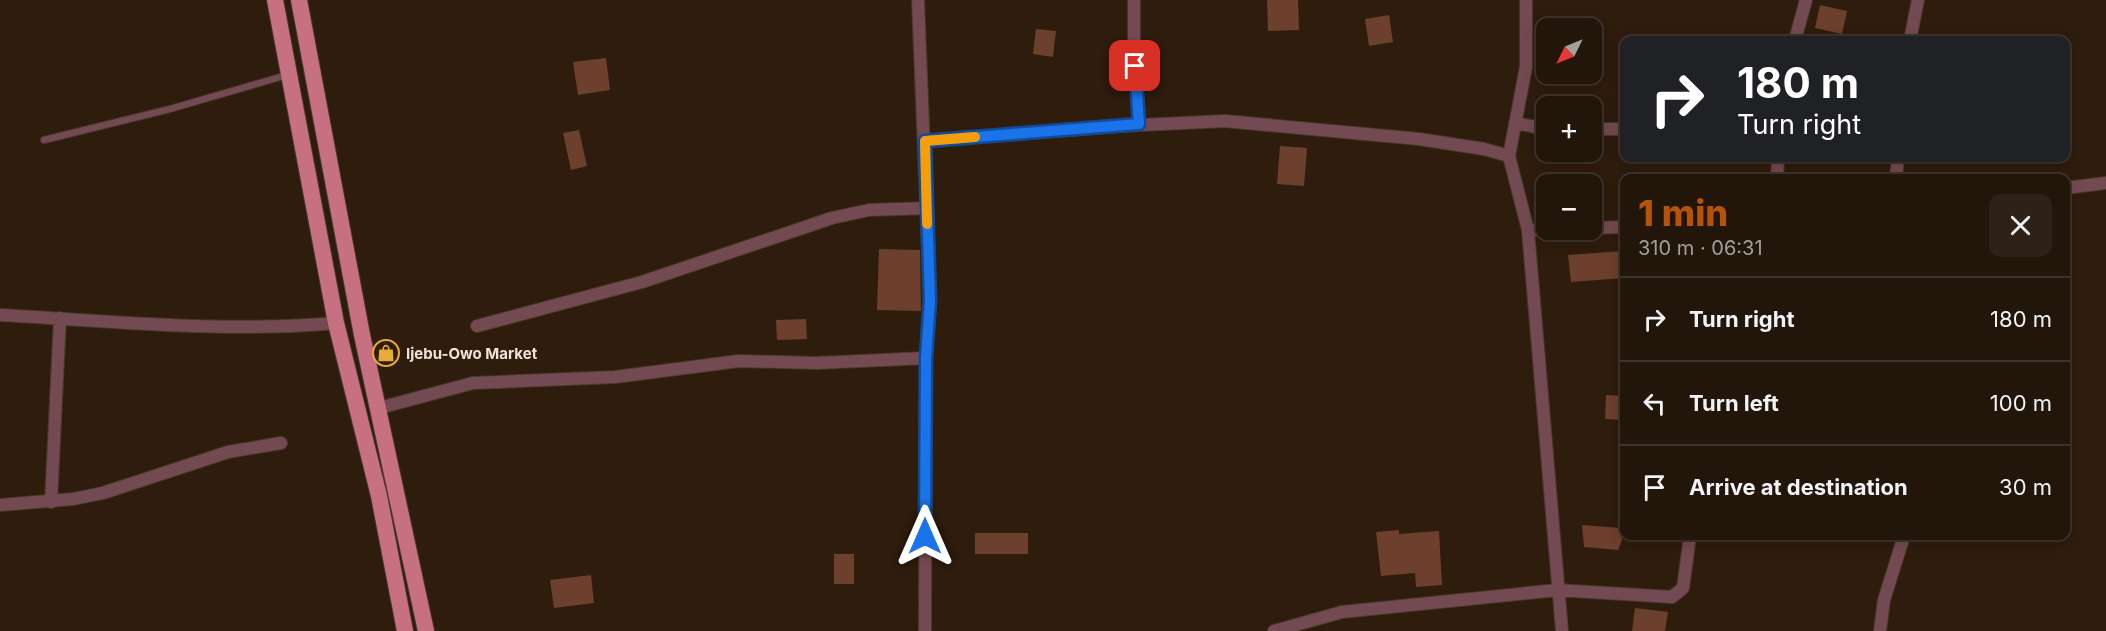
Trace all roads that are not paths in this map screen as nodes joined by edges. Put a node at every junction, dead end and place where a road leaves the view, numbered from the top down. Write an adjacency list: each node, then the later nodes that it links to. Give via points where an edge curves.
1 (275, 0): 10 (main road)
2 (299, 0): 31 (main road)
3 (918, 0): 17 (street)
4 (1134, 0): 12 (street)
5 (1526, 0): 11 (street, via 1526,67)
6 (1806, 0): 8 (street)
7 (1918, 0): 9 (street)
8 (1796, 36)
9 (1911, 36)
10 (290, 74): 16 (lane); 28 (main road)
11 (1515, 123): 13 (street); 18 (street)
12 (1139, 124): 17 (street); 18 (street, via 1225,121 1419,139)
13 (1536, 127)
14 (1602, 129): 15 (street)
15 (1620, 129)
16 (44, 140)
17 (925, 141): 21 (street)
18 (1509, 156): 24 (street)
19 (2106, 183): 20 (street)
20 (2070, 188)
21 (927, 208): 29 (street, via 868,210 832,218 642,282); 30 (street, via 930,300)
22 (1620, 226): 23 (street)
23 (1602, 227)
24 (1528, 230): 25 (street); 37 (street)
25 (1536, 230)
26 (0, 315): 27 (street)
27 (60, 318): 28 (street, via 236,328); 33 (street)
28 (336, 323): 38 (main road, via 379,496)
29 (477, 326)
30 (926, 358): 31 (street, via 817,363 739,361 615,377 473,382); 40 (street)
31 (379, 408): 39 (main road)
32 (281, 443): 33 (street, via 206,459 104,493)
33 (51, 502): 34 (street)
34 (0, 505)
35 (1689, 540): 37 (street, via 1683,588 1672,597)
36 (1903, 540): 43 (street, via 1884,600)
37 (1557, 590): 41 (street, via 1342,612); 42 (street)
38 (405, 631)
39 (426, 631)
40 (925, 631)
41 (1274, 631)
42 (1562, 631)
43 (1880, 631)

